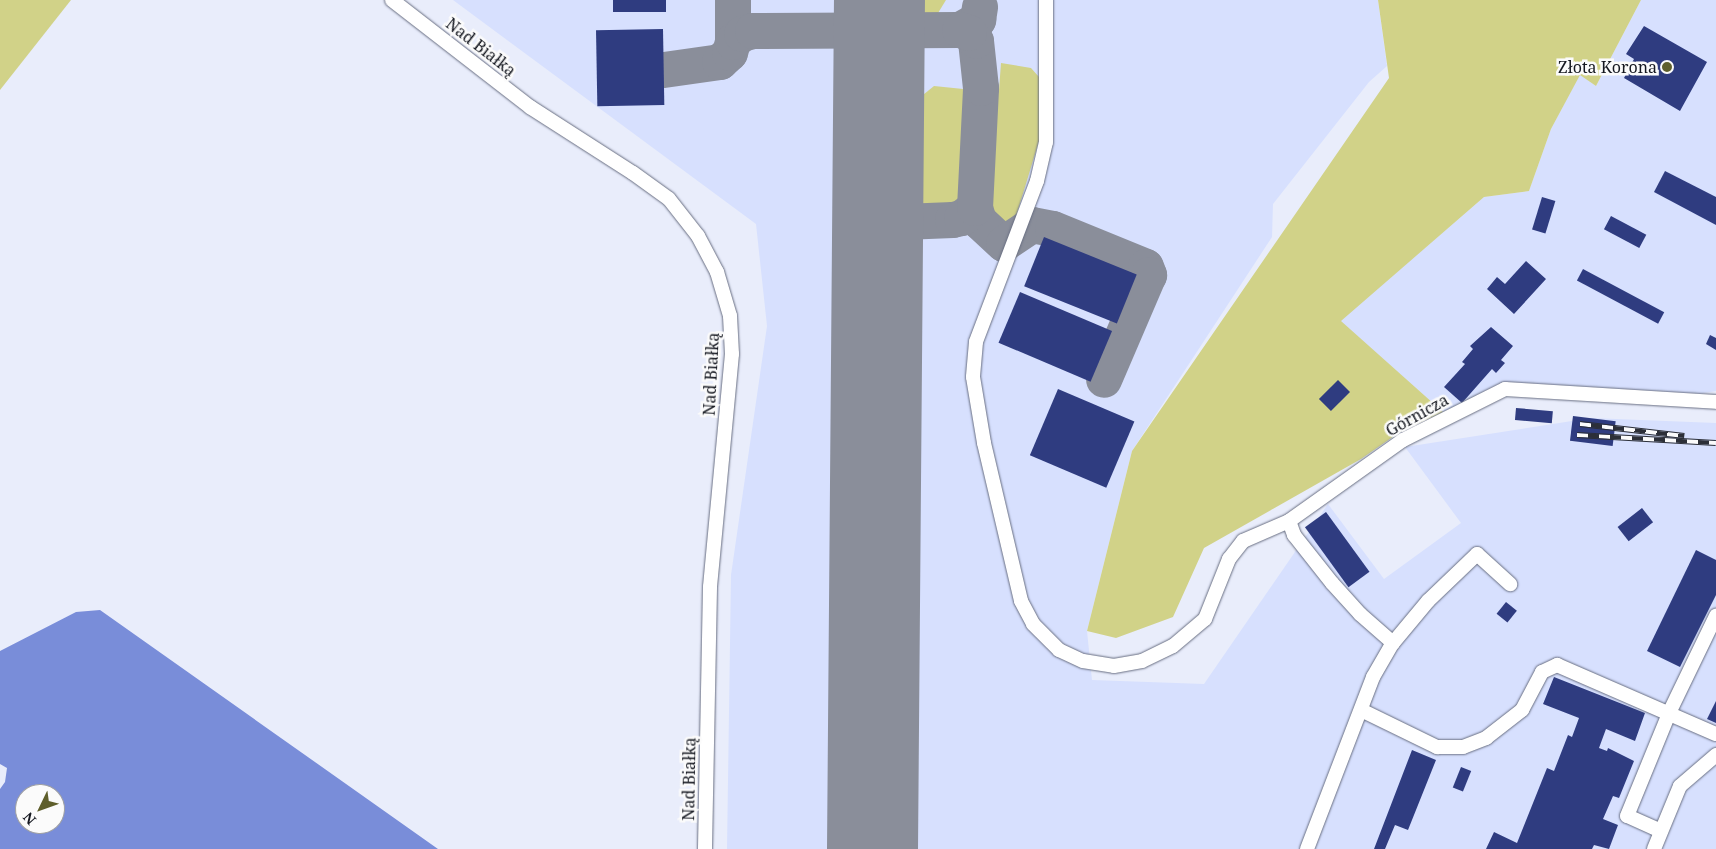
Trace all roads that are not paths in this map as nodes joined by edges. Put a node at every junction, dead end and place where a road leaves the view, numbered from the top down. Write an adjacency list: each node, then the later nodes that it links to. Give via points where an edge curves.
1 (392, 0): 13 (street, Nad Białką, via 530,107 633,172 669,200 698,236 717,272 730,316 732,354 710,587)
2 (1046, 0): 4 (street, Górnicza, via 1046,142 1037,181 976,342 973,376 984,443 1021,601 1033,624 1059,650 1083,661 1130,664 1162,652 1184,638 1205,619 1237,546 1248,537)
3 (1716, 402): 4 (street, Górnicza, via 1505,389 1403,440)
4 (1289, 521): 7 (street, via 1294,535 1332,583)
5 (1510, 584): 7 (street, via 1477,554 1428,601)
6 (1716, 616): 9 (street)
7 (1393, 643): 8 (street, via 1373,677)
8 (1360, 710): 9 (street, via 1438,747 1463,747 1486,738 1515,715 1542,672 1557,665); 14 (street)
9 (1670, 711): 10 (street); 12 (street, via 1627,816)
10 (1716, 734)
11 (1716, 755): 12 (street, via 1680,786)
12 (1661, 831): 15 (street)
13 (705, 849)
14 (1306, 849)
15 (1654, 849)

